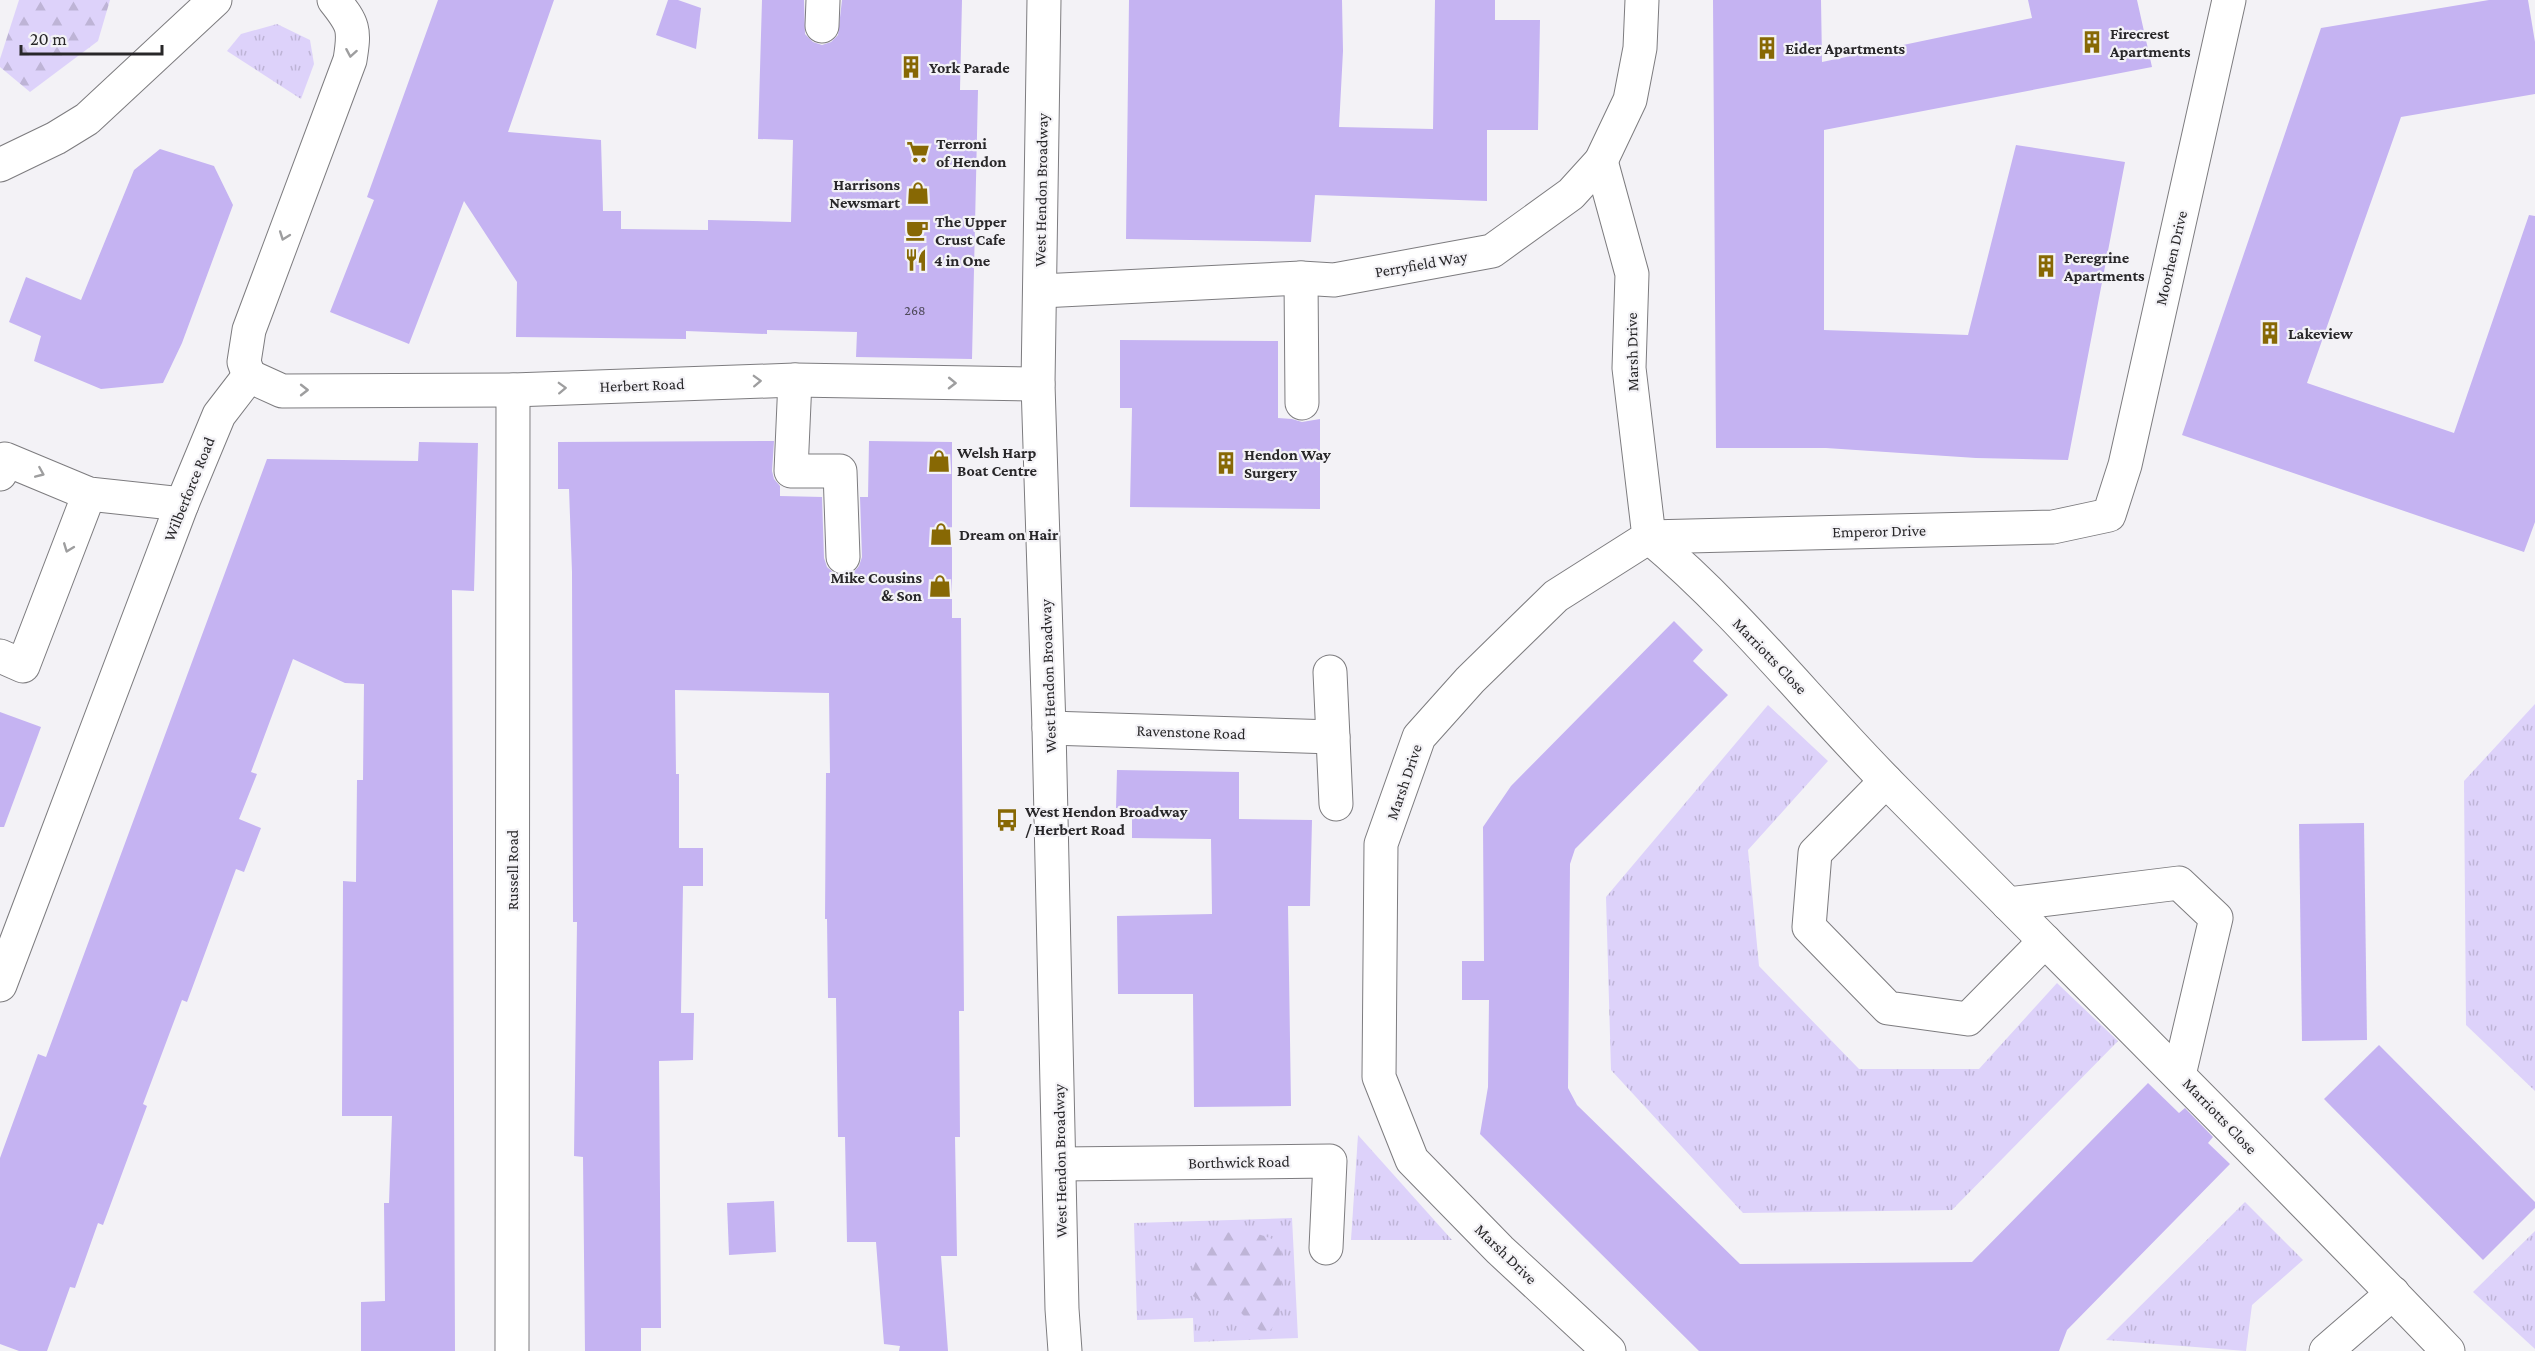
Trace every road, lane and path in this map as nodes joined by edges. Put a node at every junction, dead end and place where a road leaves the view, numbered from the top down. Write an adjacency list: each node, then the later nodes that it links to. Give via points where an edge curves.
1 (215, 0): 7 (street, via 87,119)
2 (1044, 0): 9 (street, West Hendon Broadway)
3 (1642, 0): 6 (street, Perryfield Way, via 1640,48 1630,100)
4 (2229, 0): 18 (street, Moorhen Drive, via 2125,465)
5 (349, 7): 10 (street, one-way to 10, via 353,36 350,60 249,330 244,362)
6 (1601, 161): 8 (street, Perryfield Way, via 1571,194 1492,251 1334,280); 19 (street, Marsh Drive, via 1632,274 1629,368)
7 (0, 165)
8 (1301, 278): 9 (street, Perryfield Way); 14 (street)
9 (1041, 291): 12 (street, West Hendon Broadway)
10 (249, 376): 13 (street, Herbert Road, one-way to 13, via 282,391); 17 (street, Wilberforce Road, via 219,415)
11 (795, 380): 12 (street, Herbert Road, one-way to 12); 13 (street, Herbert Road, one-way to 11); 20 (street, via 791,471 840,471)
12 (1038, 384): 23 (street, West Hendon Broadway)
13 (513, 390): 34 (street, Russell Road)
14 (1302, 403)
15 (0, 474): 16 (street, one-way to 16, via 5,459)
16 (88, 494): 17 (street); 21 (street, one-way to 21, via 23,666)
17 (183, 504): 29 (street, Wilberforce Road)
18 (2109, 515): 19 (street, Emperor Drive, via 2053,527)
19 (1649, 537): 25 (street, Marriotts Close, via 1679,562); 36 (street, Marsh Drive, via 1556,596 1419,737 1381,844 1379,1077 1412,1160 1500,1250)
20 (843, 557)
21 (0, 656)
22 (1330, 672): 24 (street)
23 (1049, 728): 24 (street, Ravenstone Road); 31 (street, West Hendon Broadway)
24 (1333, 736): 26 (street)
25 (1886, 781): 27 (street, Marriotts Close); 28 (street, via 1815,853 1809,927 1888,1008 1968,1019)
26 (1336, 804)
27 (2008, 904): 28 (street, Marriotts Close); 30 (street, via 2179,883 2216,918)
28 (2045, 941): 30 (street, Marriotts Close)
29 (0, 985)
30 (2180, 1075): 33 (street, Marriotts Close)
31 (1060, 1164): 32 (street, Borthwick Road, via 1330,1161); 35 (street, West Hendon Broadway)
32 (1326, 1248)
33 (2392, 1293): 37 (street); 38 (street, Marriotts Close)
34 (512, 1351)
35 (1065, 1351)
36 (1610, 1351)
37 (2326, 1351)
38 (2448, 1351)

